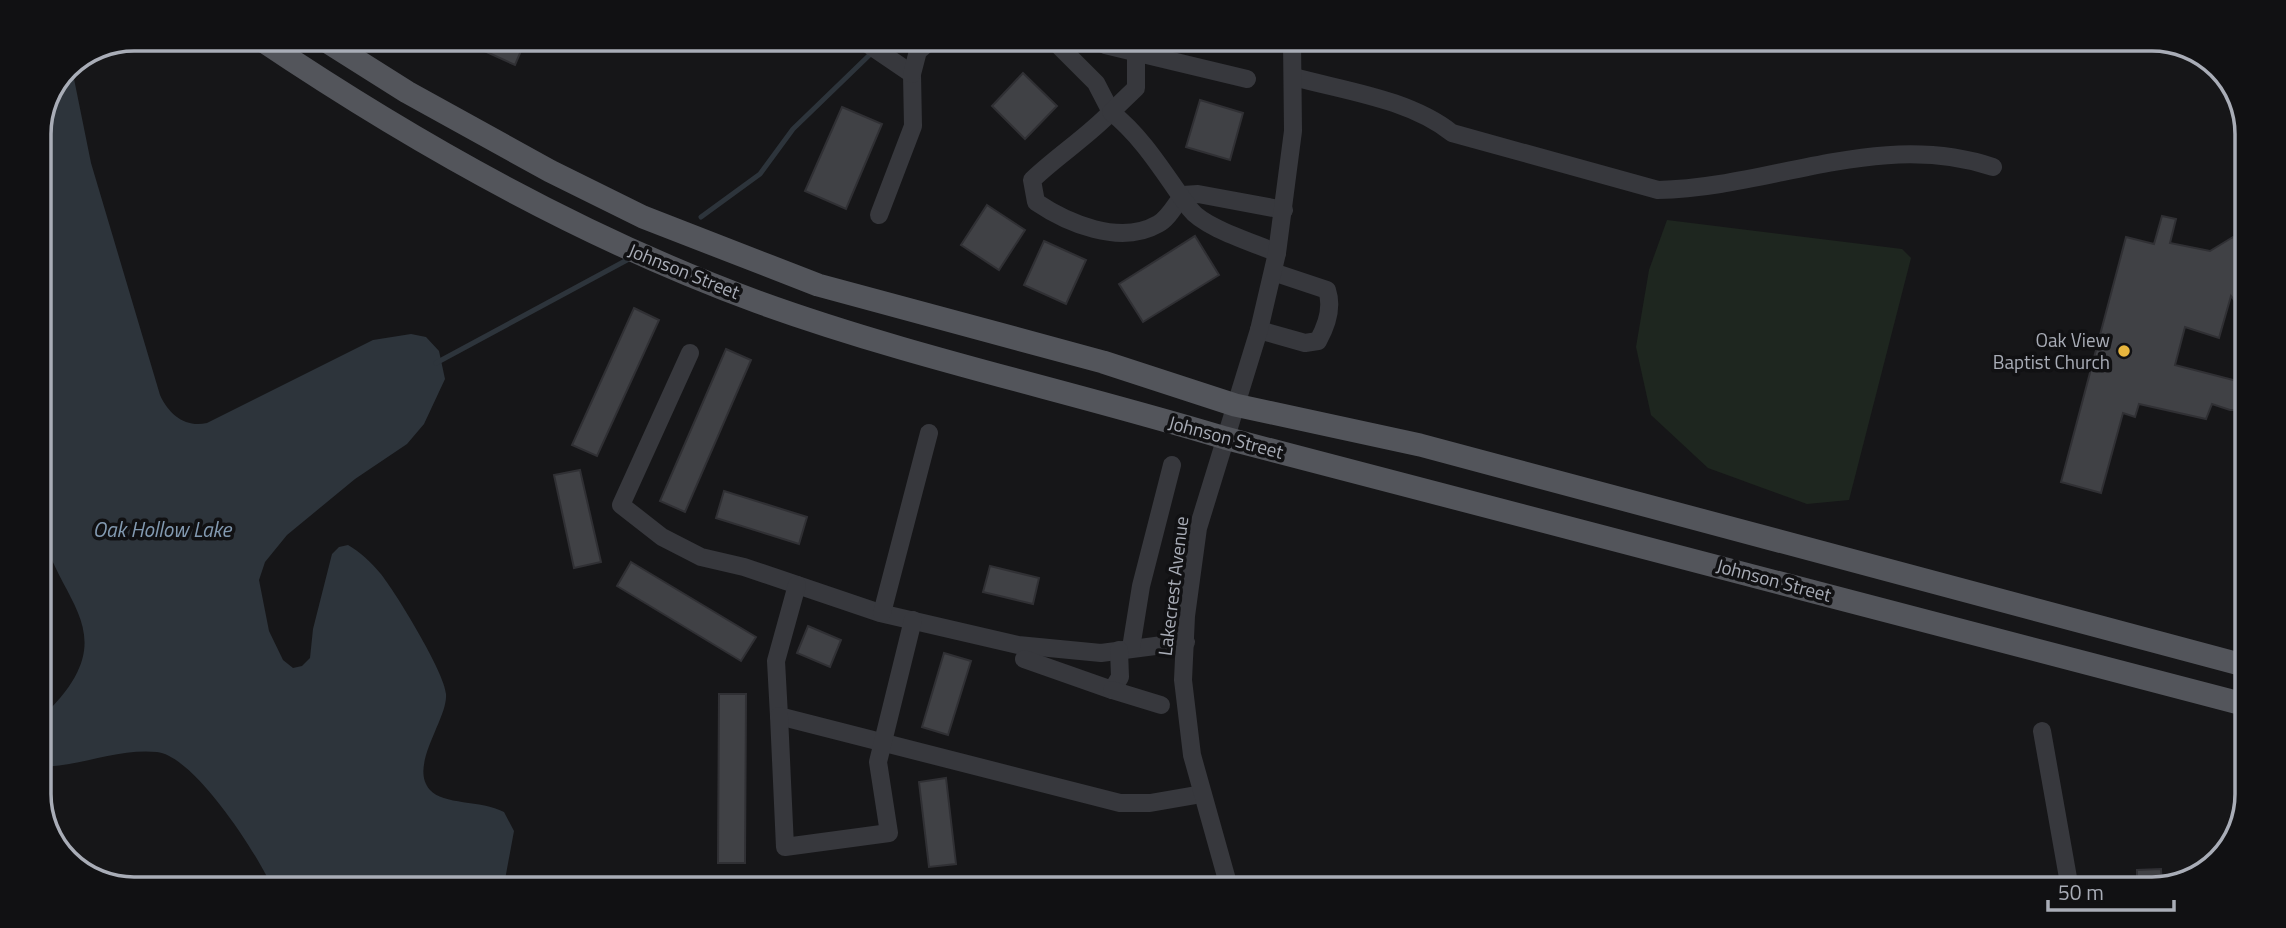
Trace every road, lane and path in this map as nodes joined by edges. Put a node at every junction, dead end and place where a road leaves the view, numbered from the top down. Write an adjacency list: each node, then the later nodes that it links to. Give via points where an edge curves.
1 (279, 51): 23 (main road, Johnson Street, via 404,132 630,250 789,312)
2 (342, 51): 21 (main road, Johnson Street, via 550,171 643,218 731,253 818,285 1103,362)
3 (878, 51): 9 (street)
4 (918, 51): 9 (street)
5 (1064, 51): 12 (street, via 1096,83)
6 (1132, 51): 8 (street)
7 (1293, 51): 10 (street, Lakecrest Avenue)
8 (1136, 52): 11 (street); 12 (street, via 1136,88)
9 (912, 74): 16 (street, via 913,126)
10 (1294, 77): 13 (street, via 1414,111 1452,133 1658,190 1689,190 1793,168 1901,153 1965,157); 15 (street, Lakecrest Avenue)
11 (1247, 79)
12 (1111, 111): 14 (street); 14 (street, via 1032,180 1036,202 1060,219 1100,230 1132,231 1159,224)
13 (1993, 167)
14 (1183, 195): 15 (street); 17 (street, via 1198,216)
15 (1284, 210): 17 (street, Lakecrest Avenue)
16 (878, 215)
17 (1277, 253): 18 (street, Lakecrest Avenue)
18 (1273, 272): 19 (street, Lakecrest Avenue); 19 (street, via 1327,290 1331,301 1325,329 1318,341 1305,343)
19 (1259, 330): 21 (street, Lakecrest Avenue)
20 (690, 353): 25 (street, via 621,505 662,537 701,557)
21 (1235, 405): 23 (street, Lakecrest Avenue); 31 (main road, Johnson Street, via 1420,446)
22 (929, 433): 26 (street)
23 (1225, 438): 28 (street, Lakecrest Avenue, via 1199,528); 33 (main road, Johnson Street)
24 (1172, 465): 29 (street)
25 (797, 585): 26 (street); 35 (street, via 776,661)
26 (882, 613): 27 (street)
27 (913, 621): 29 (street, via 1017,645 1101,653); 37 (street)
28 (1186, 642): 29 (street); 38 (street, Lakecrest Avenue, via 1183,680)
29 (1125, 649): 32 (street, via 1120,677)
30 (1024, 659): 32 (street)
31 (2235, 663)
32 (1112, 690): 34 (street)
33 (2235, 703)
34 (1161, 705)
35 (779, 716): 37 (street); 37 (street, via 785,848 888,833 878,762)
36 (2042, 731): 40 (street)
37 (881, 742): 38 (street, via 1120,803)
38 (1202, 794): 39 (street, Lakecrest Avenue)
39 (1226, 877)
40 (2068, 877)

